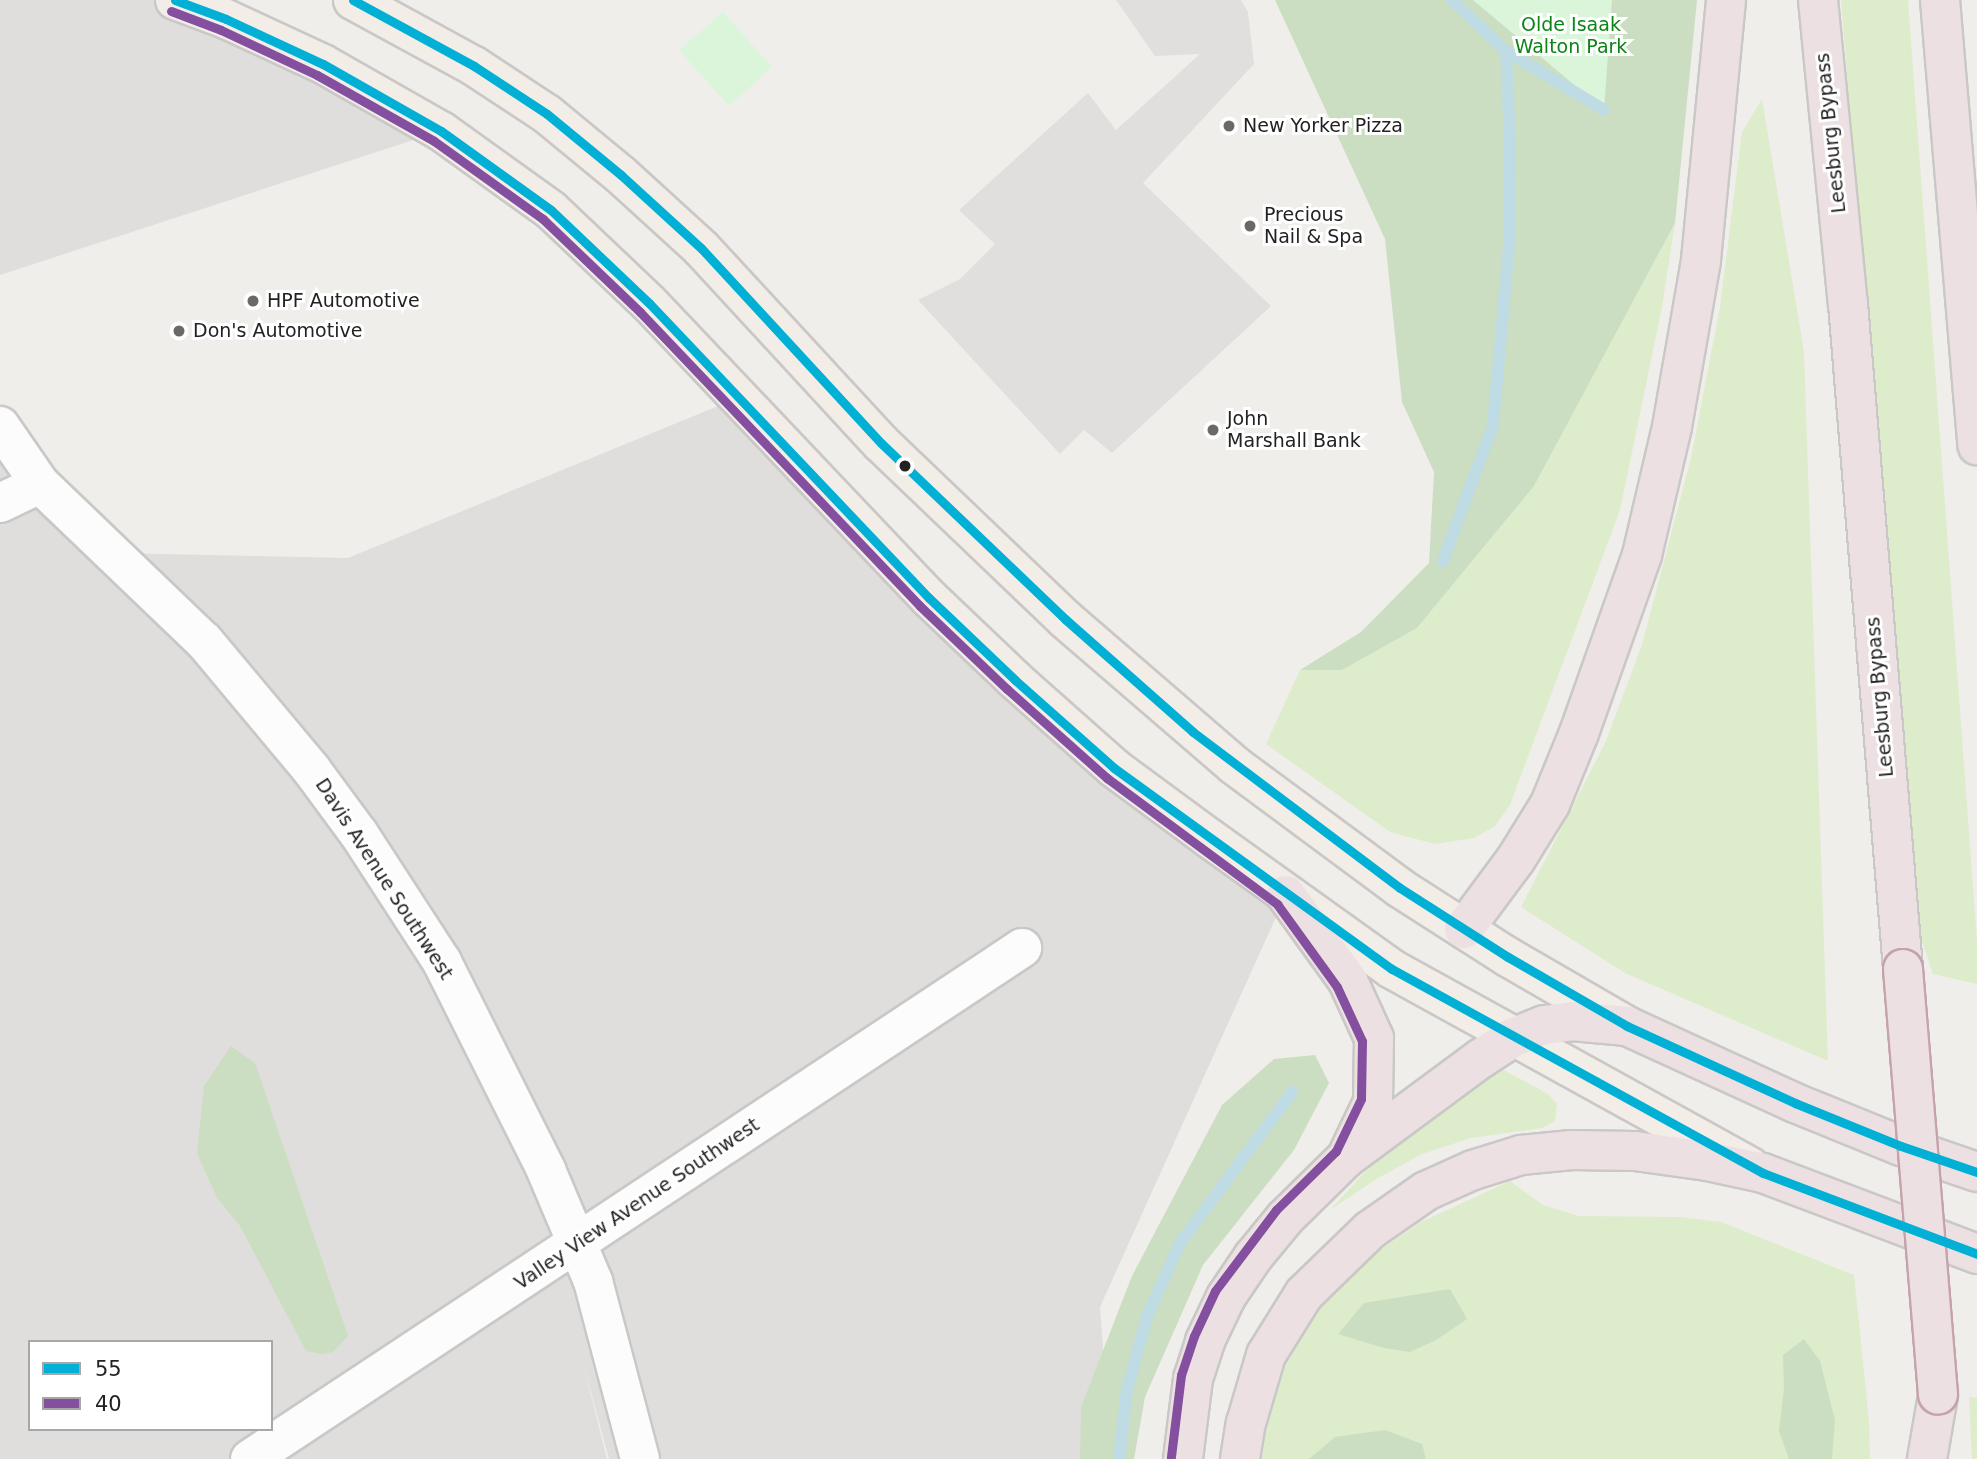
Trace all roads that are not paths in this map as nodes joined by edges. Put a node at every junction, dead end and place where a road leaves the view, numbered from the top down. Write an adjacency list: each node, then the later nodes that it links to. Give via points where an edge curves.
1 (175, 0): 10 (main road, via 323,64 441,131 551,210 649,303 929,598 1015,680 1114,768)
2 (353, 0): 11 (main road, via 485,73 547,114 621,174 701,248 881,443 1065,618 1234,765 1399,888)
3 (1726, 0): 11 (highway, via 1701,260 1672,427 1642,555 1550,804)
4 (1818, 0): 20 (highway, Leesburg Bypass, bridge, via 1849,316)
5 (1940, 0): 7 (highway)
6 (0, 426): 8 (street, Davis Avenue Southwest)
7 (1977, 446)
8 (40, 484): 9 (street); 18 (street, Davis Avenue Southwest, via 204,641 359,834 442,962 546,1170)
9 (0, 503)
10 (1286, 895): 14 (main road, via 1392,970); 15 (highway, via 1348,981 1374,1038 1373,1101)
11 (1464, 929): 13 (main road)
12 (1023, 948): 18 (street, Valley View Avenue Southwest)
13 (1627, 1026): 14 (highway, via 1572,1021 1545,1025); 16 (highway, via 1795,1102)
14 (1512, 1038): 15 (highway); 17 (main road)
15 (1346, 1158): 23 (highway, via 1285,1218 1226,1297 1193,1379)
16 (1977, 1172)
17 (1763, 1173): 19 (highway); 24 (highway, via 1634,1151 1572,1150 1521,1155 1426,1191 1370,1230 1304,1294 1266,1355)
18 (577, 1245): 21 (street, Valley View Avenue Southwest); 22 (street, Davis Avenue Southwest, via 593,1282)
19 (1977, 1254)
20 (1938, 1395): 25 (highway); 26 (highway)
21 (250, 1459)
22 (640, 1459)
23 (1183, 1459)
24 (1240, 1459)
25 (1927, 1459)
26 (1944, 1459)

